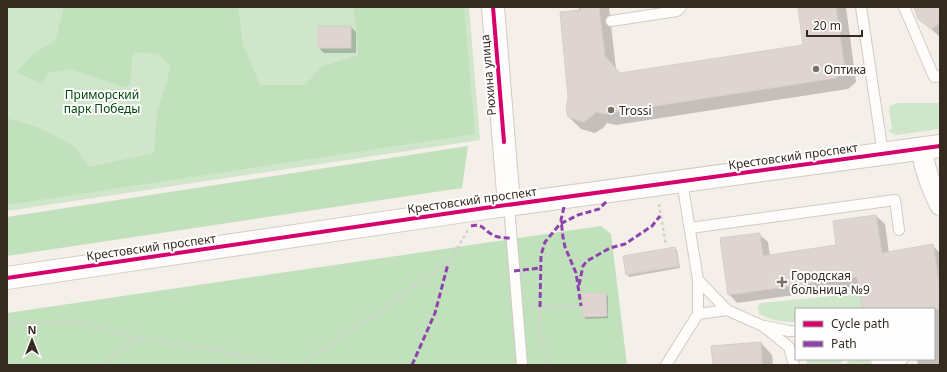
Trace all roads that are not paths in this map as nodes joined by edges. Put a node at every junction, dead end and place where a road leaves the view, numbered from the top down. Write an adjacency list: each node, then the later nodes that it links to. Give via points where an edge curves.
1 (493, 7): 10 (street, Рюхина улица)
2 (681, 7): 5 (lane, via 678,11)
3 (861, 7): 8 (lane)
4 (904, 7): 6 (lane, via 934,76)
5 (611, 21)
6 (940, 76)
7 (931, 147): 8 (street, Крестовский проспект); 11 (street, via 924,163)
8 (883, 154): 9 (street, Крестовский проспект)
9 (682, 181): 10 (street, Крестовский проспект); 12 (lane)
10 (509, 205): 14 (street, Крестовский проспект); 23 (lane)
11 (940, 205)
12 (690, 228): 13 (lane, via 895,200); 15 (lane)
13 (900, 230)
14 (7, 278)
15 (698, 280): 16 (lane); 17 (lane)
16 (728, 310): 17 (lane); 18 (lane)
17 (698, 314): 24 (lane)
18 (763, 326): 19 (lane); 20 (lane)
19 (793, 331): 20 (lane)
20 (790, 347): 25 (lane)
21 (876, 360): 22 (lane)
22 (890, 360)
23 (522, 365)
24 (666, 365)
25 (794, 365)

